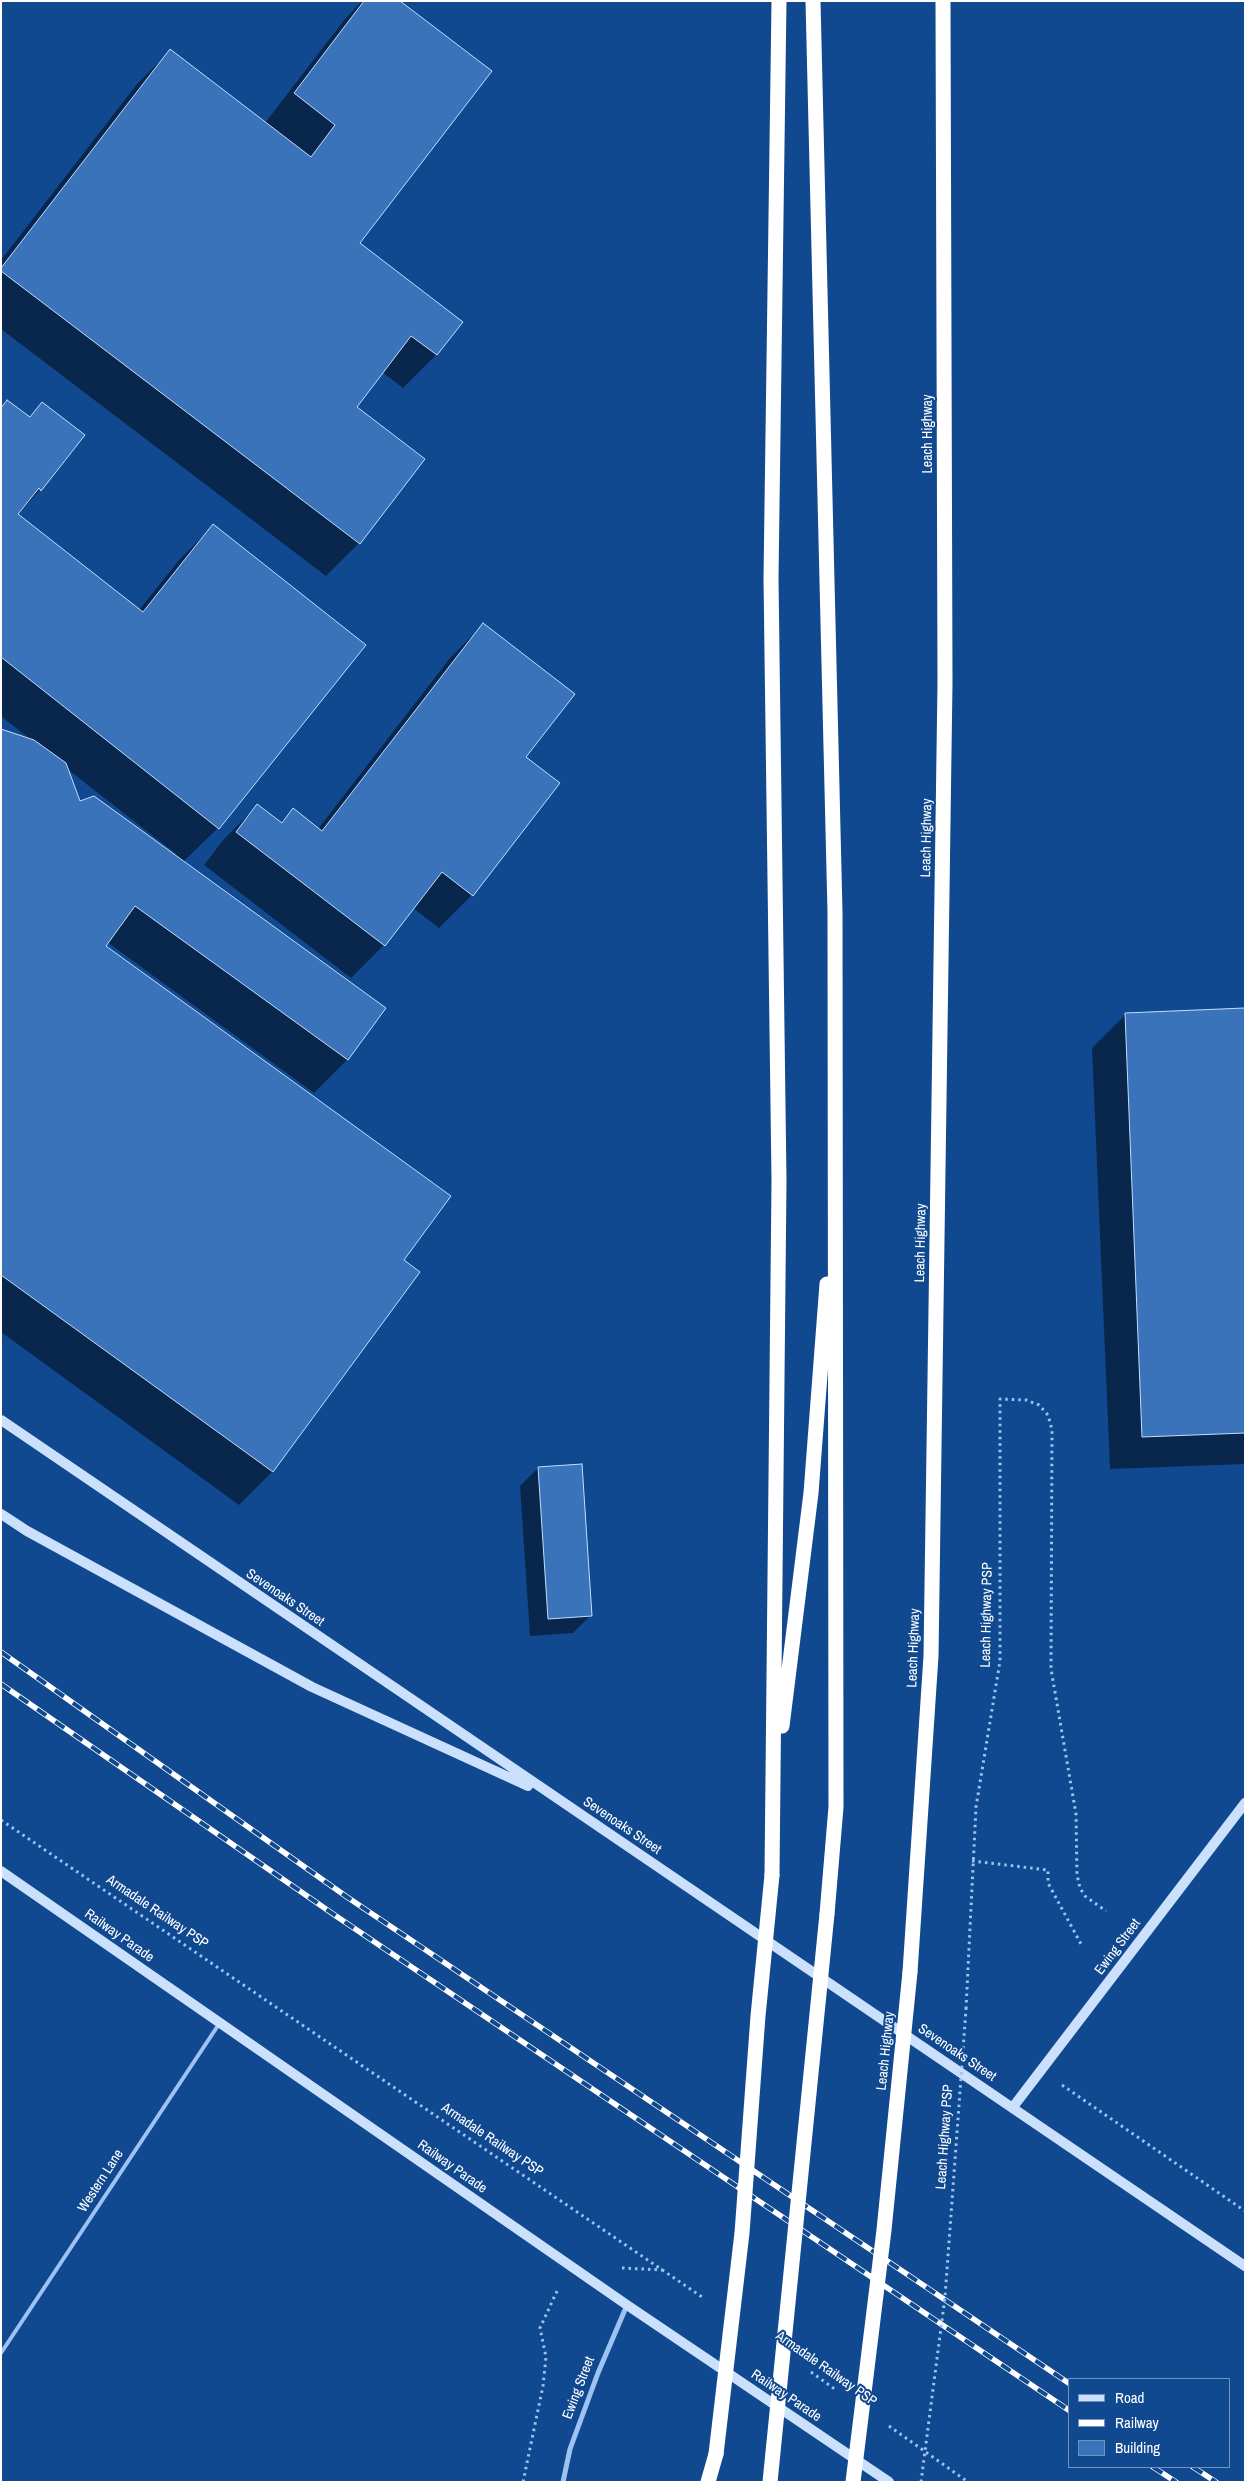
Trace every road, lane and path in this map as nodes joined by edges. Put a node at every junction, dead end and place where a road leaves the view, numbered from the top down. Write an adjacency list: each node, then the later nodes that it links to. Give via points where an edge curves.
1 (779, 1): 7 (highway, via 771,578 779,1182)
2 (813, 1): 4 (highway, via 835,912)
3 (943, 1): 33 (highway, Leach Highway, bridge, via 945,683 931,1656 910,1972 884,2230)
4 (835, 1148): 7 (highway, via 812,1493); 32 (highway, bridge, via 836,1807)
5 (1, 1420): 8 (main road, Sevenoaks Street)
6 (1, 1514): 8 (main road, Sevenoaks Street, via 312,1686)
7 (774, 1782): 31 (highway, bridge, via 772,1875 742,2233 716,2454)
8 (554, 1797): 17 (main road, Sevenoaks Street)
9 (1245, 1803): 16 (main road, Ewing Street)
10 (1, 1820): 22 (path, Armadale Railway PSP)
11 (972, 1862): 13 (path, Leach Highway PSP, via 976,1808 1000,1661 1000,1399 1026,1400 1039,1405 1048,1415 1052,1430 1051,1669 1076,1814 1077,1876 1085,1896); 14 (path, via 1048,1870 1048,1884); 35 (path, Leach Highway PSP, bridge, via 966,2009 945,2297)
12 (1, 1871): 15 (main road, Railway Parade)
13 (1106, 1912)
14 (1081, 1944)
15 (220, 2022): 19 (main road, Railway Parade); 25 (lane, Western Lane)
16 (1042, 2070): 17 (main road, Ewing Street); 18 (path)
17 (1013, 2107): 20 (main road, Sevenoaks Street)
18 (1245, 2211)
19 (570, 2265): 24 (main road, Railway Parade); 29 (path, via 540,2328 546,2357 543,2386)
20 (1245, 2266)
21 (616, 2268): 22 (path)
22 (664, 2270): 23 (path, Armadale Railway PSP)
23 (712, 2304)
24 (627, 2305): 30 (street, Ewing Street, via 570,2450); 34 (main road, Railway Parade)
25 (1, 2353)
26 (808, 2370): 27 (path, Armadale Railway PSP)
27 (840, 2393)
28 (888, 2426): 36 (path)
29 (524, 2482)
30 (563, 2482)
31 (708, 2482)
32 (770, 2482)
33 (853, 2482)
34 (889, 2482)
35 (921, 2482)
36 (968, 2482)

